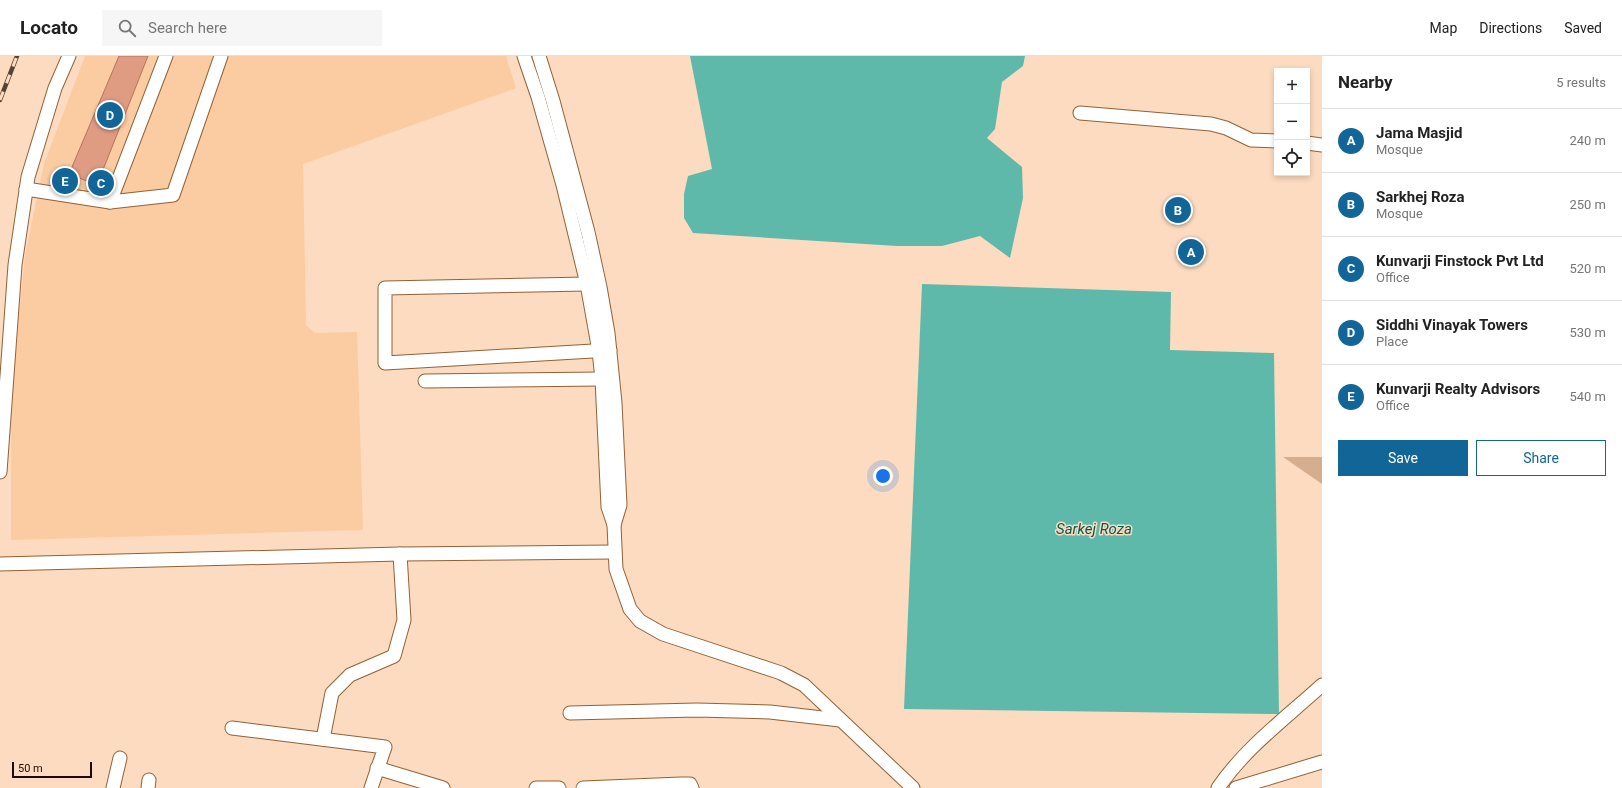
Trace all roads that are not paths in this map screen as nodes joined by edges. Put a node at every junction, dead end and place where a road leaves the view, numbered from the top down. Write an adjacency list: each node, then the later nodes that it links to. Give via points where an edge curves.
1 (69, 56): 12 (street, via 56,88)
2 (166, 56): 13 (street)
3 (221, 56): 13 (street, via 173,195)
4 (525, 56): 7 (street)
5 (539, 56): 6 (street)
6 (551, 94): 7 (street); 14 (street)
7 (538, 97): 14 (street)
8 (1080, 113): 9 (street, via 1211,124 1251,140)
9 (1274, 141)
10 (1310, 143): 11 (street)
11 (1322, 145)
12 (26, 189): 13 (street); 20 (street, via 15,264)
13 (110, 202)
14 (579, 226): 15 (street); 16 (street, via 600,288)
15 (586, 284): 16 (street); 16 (street, via 385,288 385,363)
16 (605, 351): 17 (street); 19 (street)
17 (602, 380): 18 (street); 19 (street)
18 (425, 381)
19 (611, 447): 21 (street, via 608,508 614,525)
20 (0, 472)
21 (614, 552): 22 (street); 26 (street, via 622,590 630,609 640,621 682,642 781,673 804,685)
22 (400, 554): 23 (street); 28 (street, via 404,620 394,656 350,675 332,693)
23 (0, 564)
24 (1322, 685): 40 (street, via 1251,750)
25 (570, 713): 26 (street, via 697,710 770,712)
26 (840, 720): 39 (street)
27 (232, 728): 28 (street)
28 (323, 739): 31 (street, via 384,747)
29 (120, 758): 32 (street)
30 (1322, 762): 41 (street)
31 (377, 768): 33 (street); 34 (street)
32 (113, 788)
33 (370, 788)
34 (443, 788)
35 (536, 788): 36 (street)
36 (559, 788)
37 (583, 788): 38 (street, via 681,784 690,784)
38 (692, 788)
39 (913, 788)
40 (1218, 788)
41 (1236, 788)

